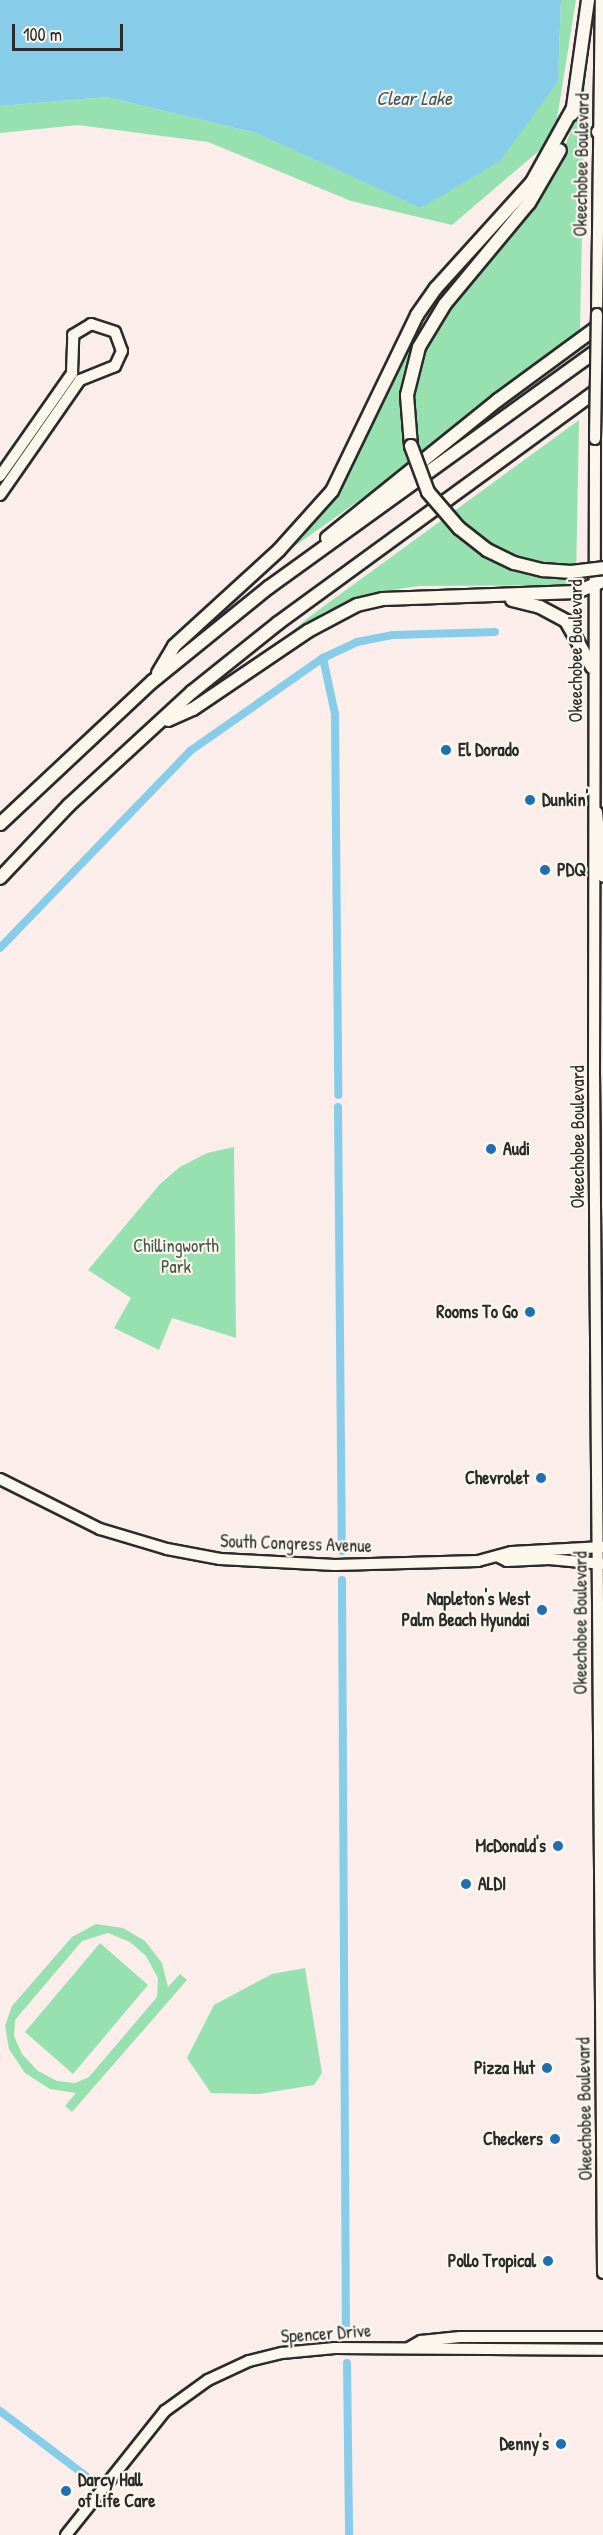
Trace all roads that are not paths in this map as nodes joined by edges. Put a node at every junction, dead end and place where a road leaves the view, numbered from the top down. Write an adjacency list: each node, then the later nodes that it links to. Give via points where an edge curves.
1 (588, 0): 3 (highway)
2 (601, 0): 4 (main road, Okeechobee Boulevard)
3 (573, 108): 11 (highway, bridge, via 565,139 550,171 529,203 445,304 419,347 407,395 411,446 428,492 459,528 487,550 514,563 572,572); 15 (highway, via 532,182 436,288 417,315 332,491 279,550 174,646)
4 (601, 131): 5 (main road, Okeechobee Boulevard)
5 (600, 319): 10 (highway, via 346,519); 12 (main road, Okeechobee Boulevard, bridge, via 595,439)
6 (603, 346): 10 (highway)
7 (603, 386): 16 (highway, via 278,623)
8 (0, 476): 9 (main road, via 72,374 73,335 91,324 115,332 122,351 115,366 80,380)
9 (0, 495)
10 (300, 565): 15 (highway)
11 (603, 568)
12 (598, 585): 13 (highway); 14 (main road, Okeechobee Boulevard)
13 (494, 597): 14 (highway, via 540,607 557,615 574,630); 16 (highway, via 383,599 357,605 308,631 193,709)
14 (592, 668): 17 (main road, Okeechobee Boulevard)
15 (153, 681): 18 (highway)
16 (158, 724): 20 (highway, via 69,805)
17 (593, 800): 19 (main road, via 602,829); 21 (main road, Okeechobee Boulevard)
18 (0, 824)
19 (603, 877)
20 (0, 878)
21 (593, 894): 22 (main road); 23 (main road, Okeechobee Boulevard)
22 (603, 905)
23 (598, 1095): 24 (main road, Okeechobee Boulevard)
24 (599, 1256): 25 (main road, Okeechobee Boulevard)
25 (599, 1333): 27 (main road, Okeechobee Boulevard)
26 (0, 1479): 28 (main road, South Congress Avenue, via 100,1529 167,1549 220,1559 347,1564)
27 (600, 1547): 28 (main road, South Congress Avenue, via 512,1552); 29 (main road, Okeechobee Boulevard)
28 (499, 1557): 29 (main road, South Congress Avenue, via 507,1561)
29 (601, 1563): 30 (main road, Okeechobee Boulevard)
30 (603, 2273)
31 (519, 2337): 32 (main road, Spencer Drive); 33 (main road, Spencer Drive, via 460,2337 421,2341); 35 (main road)
32 (603, 2337)
33 (410, 2348): 35 (main road, Spencer Drive); 36 (main road, Spencer Drive, via 282,2353 249,2361 208,2380 150,2427)
34 (603, 2350): 35 (main road, Spencer Drive)
35 (502, 2351)
36 (66, 2535)

